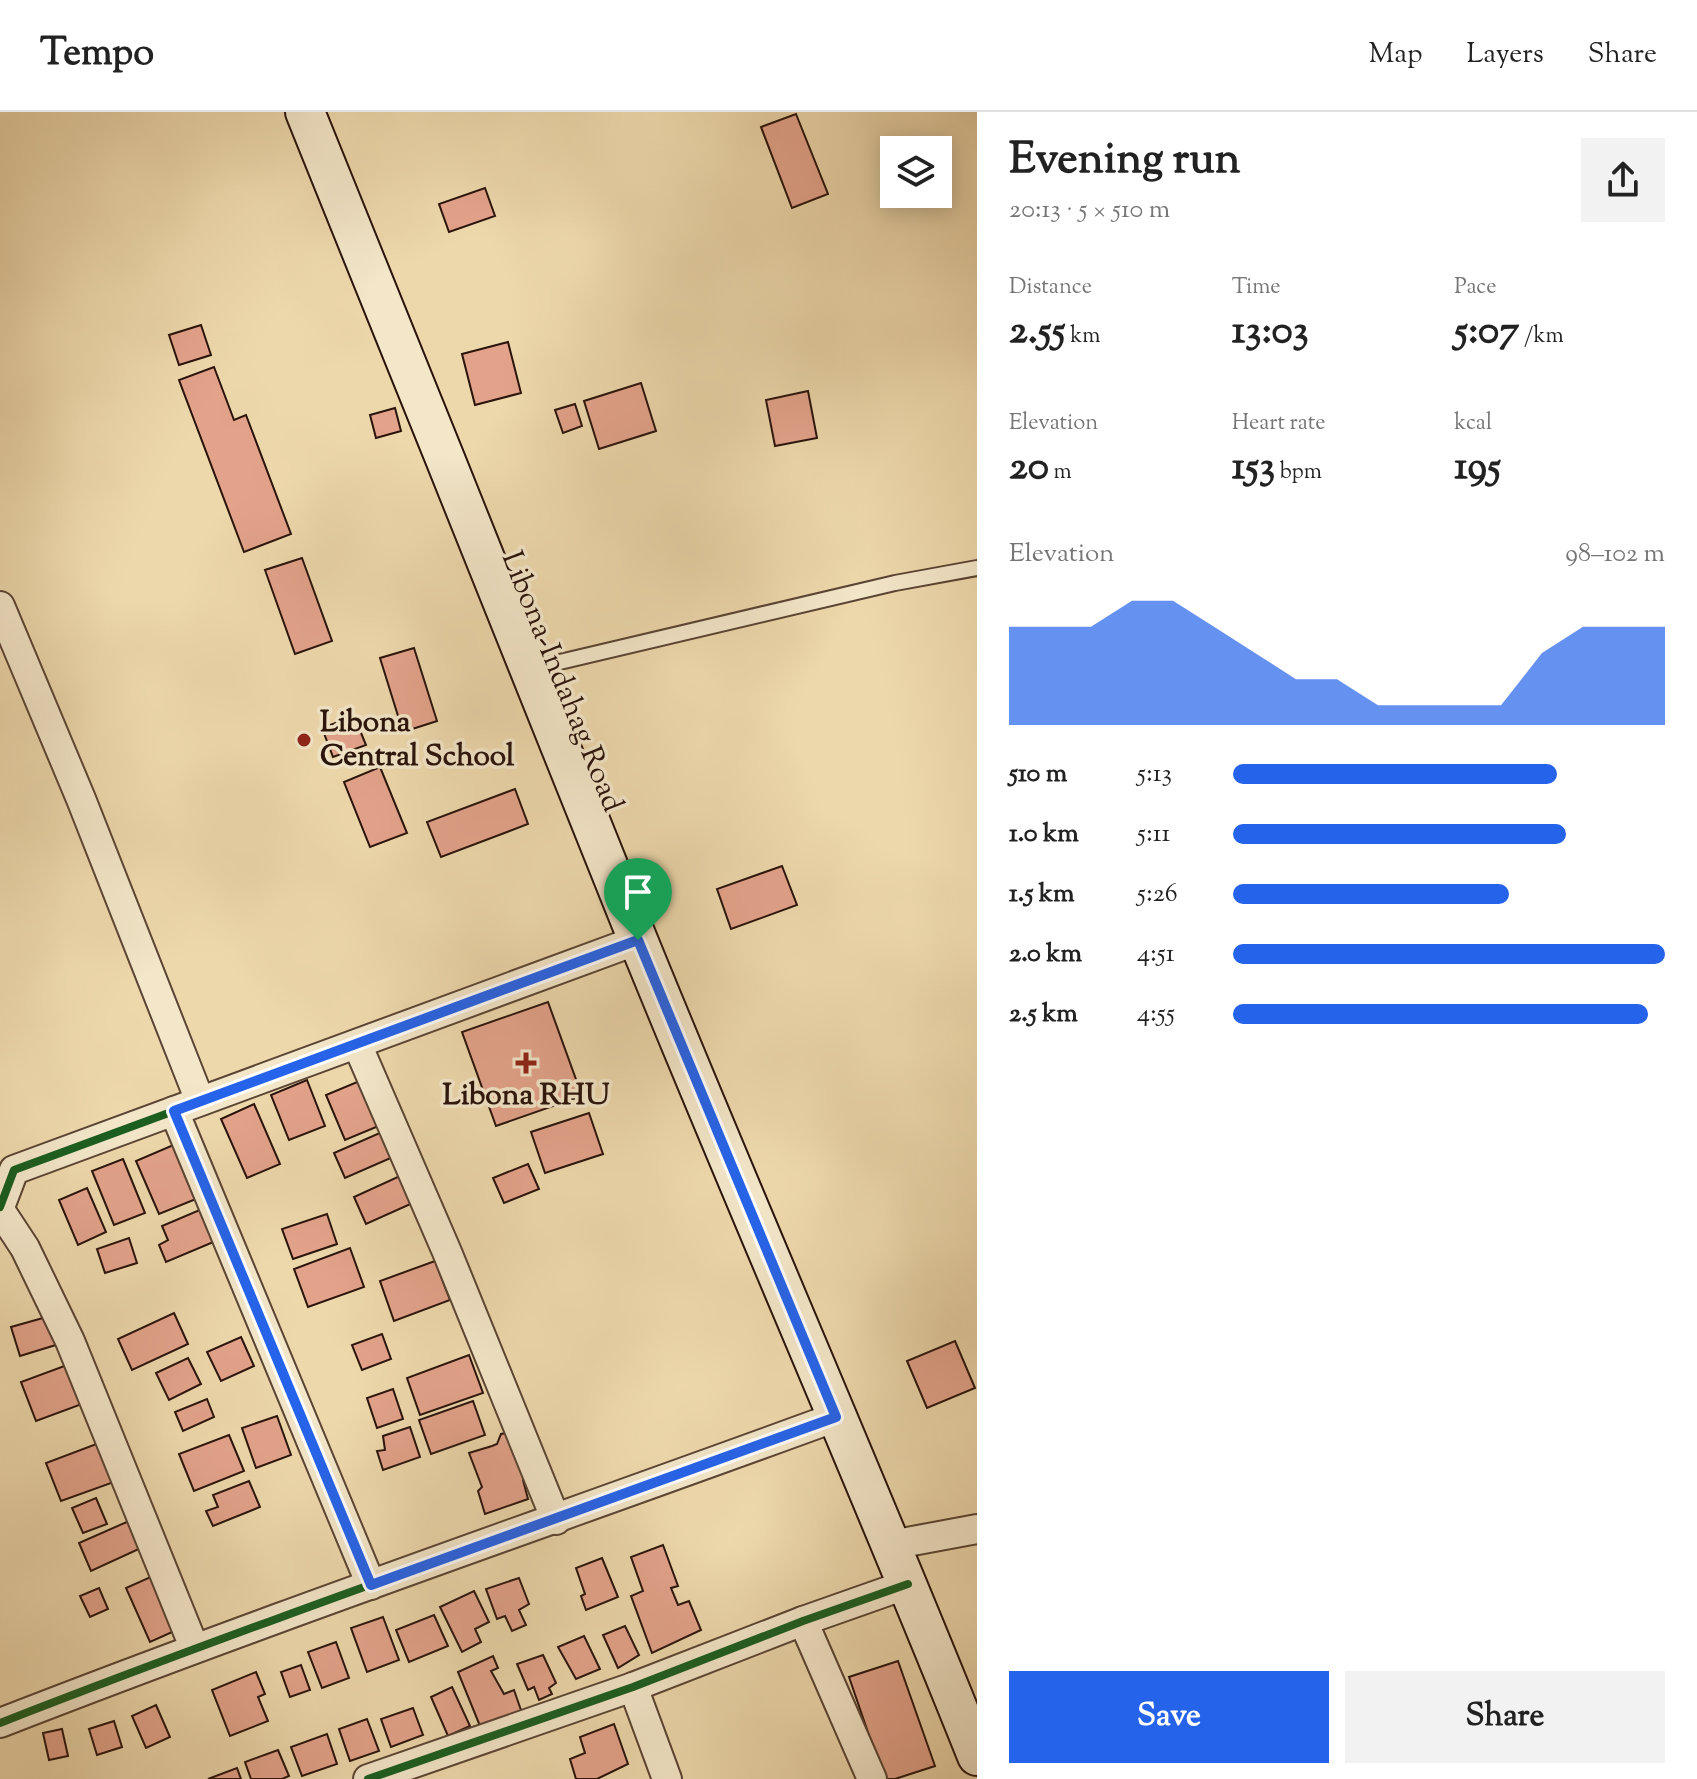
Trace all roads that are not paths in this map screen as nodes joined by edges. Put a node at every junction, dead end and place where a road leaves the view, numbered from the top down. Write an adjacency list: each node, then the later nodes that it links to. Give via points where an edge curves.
1 (305, 112): 4 (main road, Libona-Indahag Road)
2 (977, 568): 4 (lane)
3 (0, 606): 7 (street, via 81,799)
4 (530, 669): 5 (main road, Libona-Indahag Road)
5 (638, 940): 6 (street); 10 (main road, Libona-Indahag Road)
6 (357, 1044): 7 (street); 11 (street)
7 (187, 1106): 8 (street); 15 (street)
8 (7, 1173): 9 (street)
9 (0, 1208): 17 (street, via 70,1341)
10 (836, 1417): 11 (street); 13 (main road, Libona-Indahag Road)
11 (556, 1520): 15 (street)
12 (977, 1529): 13 (street)
13 (891, 1545): 14 (main road, Libona-Indahag Road)
14 (908, 1584): 16 (street); 20 (main road, Libona-Indahag Road)
15 (371, 1585): 17 (street)
16 (803, 1621): 18 (street); 24 (street)
17 (194, 1647): 19 (street)
18 (633, 1687): 21 (street); 23 (street)
19 (0, 1723)
20 (977, 1756)
21 (408, 1772): 22 (street)
22 (368, 1779)
23 (667, 1779)
24 (872, 1779)

